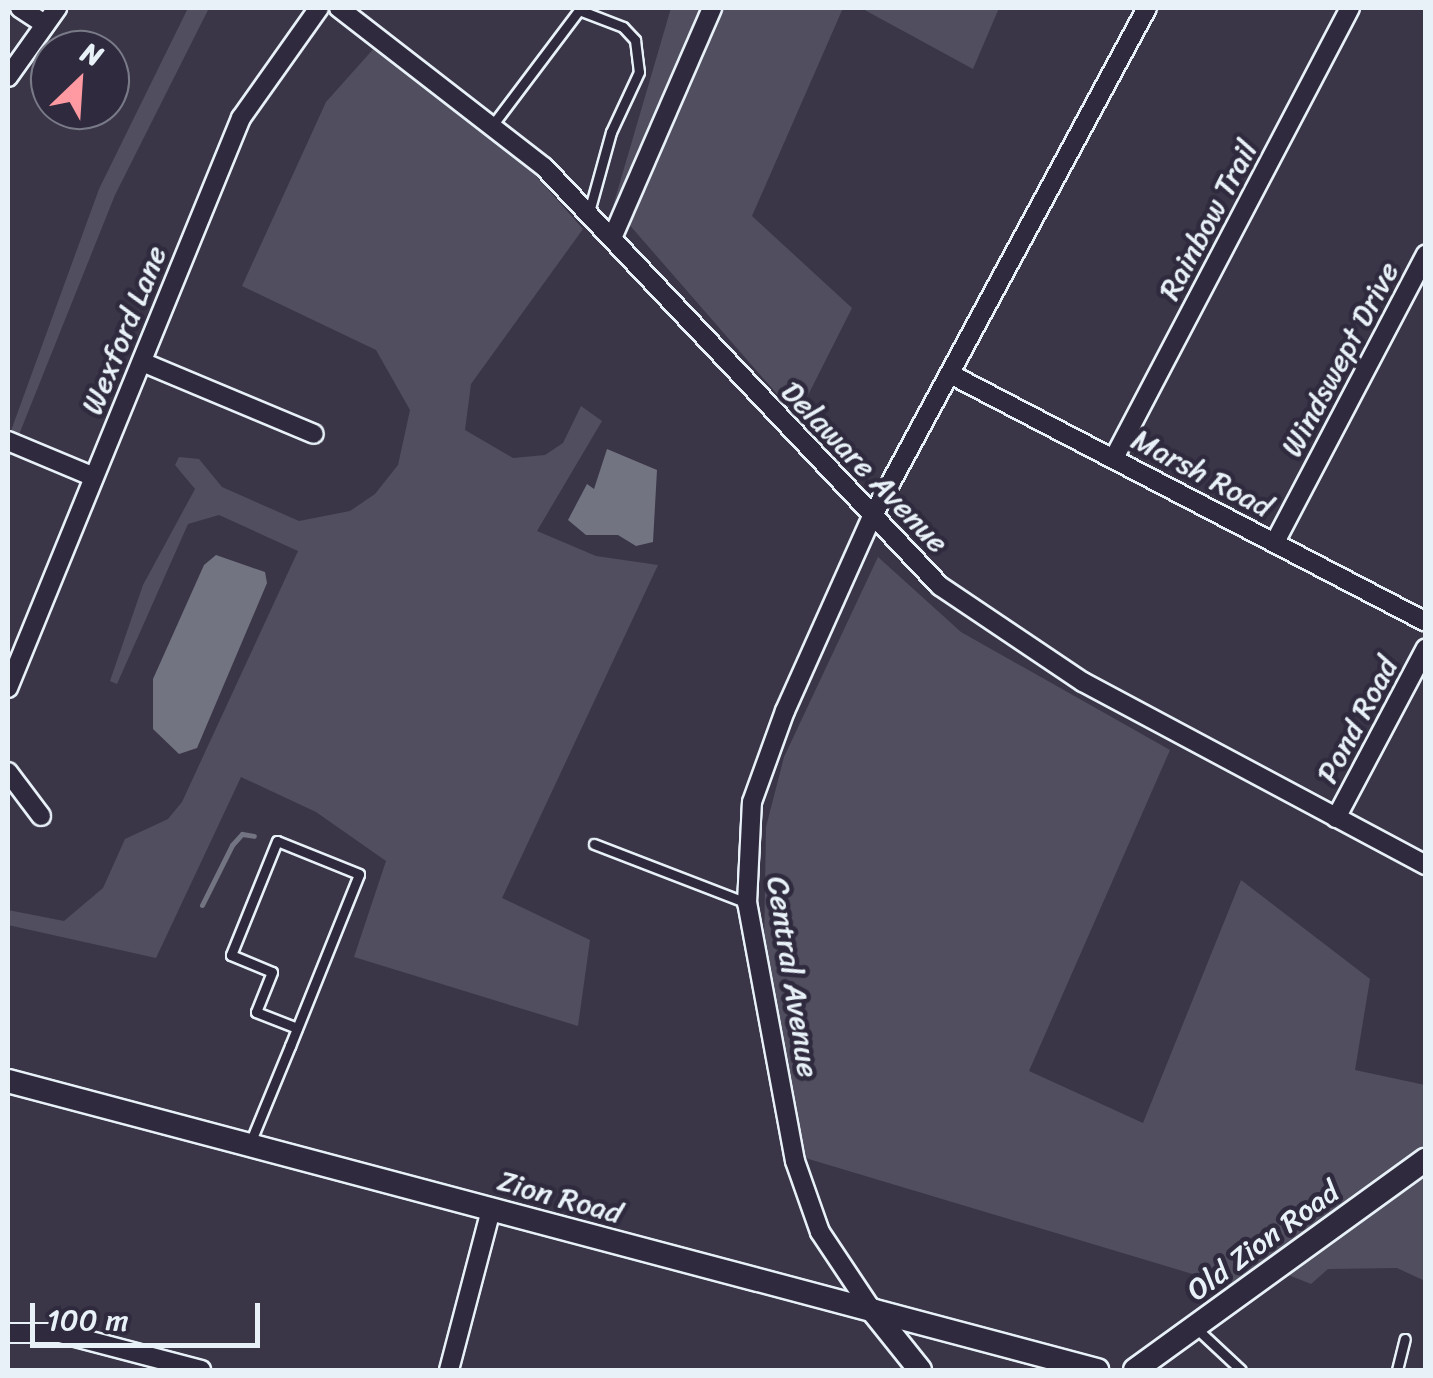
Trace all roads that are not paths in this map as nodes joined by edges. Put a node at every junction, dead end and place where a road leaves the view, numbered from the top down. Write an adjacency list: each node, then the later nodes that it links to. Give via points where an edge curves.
1 (20, 8): 8 (street)
2 (57, 8): 8 (street)
3 (319, 8): 14 (street, Wexford Lane, via 241,118)
4 (339, 8): 10 (street, Delaware Avenue)
5 (712, 8): 12 (street)
6 (1147, 8): 15 (street)
7 (1350, 8): 18 (street, Rainbow Trail)
8 (45, 24): 9 (street)
9 (8, 76)
10 (494, 123): 11 (street, Delaware Avenue); 11 (lane, via 579,10 623,27 635,40 639,72 611,132)
11 (589, 212): 12 (street, Delaware Avenue)
12 (613, 236): 20 (street, Delaware Avenue)
13 (1426, 254): 21 (street, Windswept Drive)
14 (142, 362): 16 (street); 19 (street, Wexford Lane)
15 (952, 375): 18 (street, Marsh Road); 20 (street)
16 (314, 434)
17 (8, 441): 19 (street)
18 (1114, 458): 21 (street, Marsh Road)
19 (94, 477): 24 (street, Wexford Lane)
20 (870, 519): 27 (street, Delaware Avenue, via 940,586 1036,655); 30 (street, Central Avenue, via 760,772 748,826)
21 (1275, 542): 22 (street, Marsh Road)
22 (1426, 622)
23 (1426, 648): 27 (street, Pond Road)
24 (8, 688)
25 (8, 772): 26 (street)
26 (41, 816)
27 (1336, 818): 29 (street, Delaware Avenue)
28 (594, 844): 30 (lane)
29 (1426, 865)
30 (746, 903): 36 (street, Central Avenue, via 803,1192 840,1267)
31 (296, 1028): 31 (lane, via 359,874 277,841 230,955 272,972 256,1012); 33 (lane)
32 (8, 1081): 33 (street, Zion Road)
33 (249, 1146): 35 (street, Zion Road)
34 (1426, 1159): 37 (street, Old Zion Road)
35 (491, 1210): 36 (street, Zion Road); 42 (street)
36 (872, 1310): 40 (street, Zion Road); 43 (street, Central Avenue)
37 (1196, 1327): 45 (street, Old Zion Road); 46 (lane)
38 (8, 1332): 41 (street, via 60,1332)
39 (1405, 1339): 47 (lane)
40 (1067, 1367): 44 (street, Zion Road)
41 (201, 1370)
42 (449, 1370)
43 (920, 1370)
44 (1097, 1370)
45 (1135, 1370)
46 (1241, 1370)
47 (1397, 1370)

